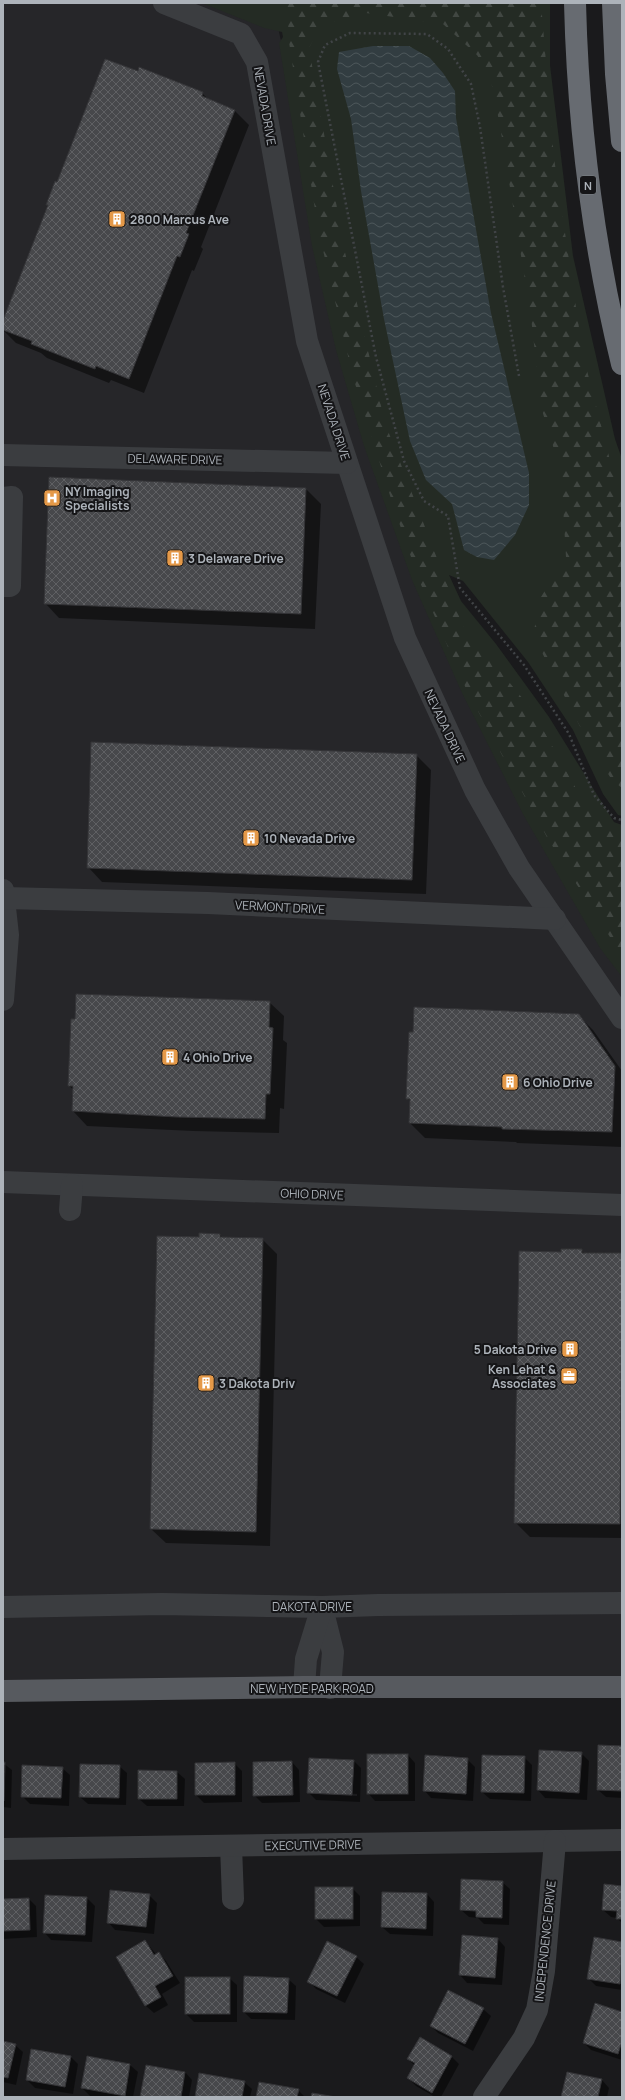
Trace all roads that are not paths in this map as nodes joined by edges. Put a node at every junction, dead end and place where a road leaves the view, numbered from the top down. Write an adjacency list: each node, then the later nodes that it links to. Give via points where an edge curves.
1 (164, 3): 7 (street, NEVADA DRIVE, via 241,34 257,62 307,341)
2 (575, 3): 5 (highway, N, via 576,62 589,194 600,263)
3 (614, 3): 4 (highway, via 616,74)
4 (622, 141)
5 (622, 364)
6 (3, 455): 7 (street, DELAWARE DRIVE)
7 (348, 463): 11 (street, NEVADA DRIVE, via 405,638 475,790 519,868)
8 (3, 498): 9 (street, via 12,497 10,586)
9 (3, 586)
10 (4, 894): 11 (street, VERMONT DRIVE); 12 (street, via 8,935)
11 (555, 920): 13 (street, NEVADA DRIVE)
12 (3, 1000)
13 (622, 1018)
14 (3, 1182): 15 (street, OHIO DRIVE)
15 (72, 1185): 16 (street, OHIO DRIVE); 17 (street)
16 (622, 1205)
17 (70, 1210)
18 (622, 1603): 20 (street, DAKOTA DRIVE)
19 (3, 1607): 20 (street, DAKOTA DRIVE, via 162,1604)
20 (322, 1607): 21 (street, via 306,1659); 23 (street, via 333,1652)
21 (304, 1687): 23 (main road, NEW HYDE PARK ROAD); 24 (main road, NEW HYDE PARK ROAD)
22 (622, 1687): 23 (main road, NEW HYDE PARK ROAD)
23 (330, 1688)
24 (3, 1691)
25 (622, 1840): 26 (street, EXECUTIVE DRIVE)
26 (554, 1841): 27 (street, EXECUTIVE DRIVE); 30 (street, INDEPENDENCE DRIVE, via 544,1971 537,2010 524,2038)
27 (231, 1846): 28 (street, EXECUTIVE DRIVE); 29 (street)
28 (3, 1849)
29 (233, 1900)
30 (484, 2097)

